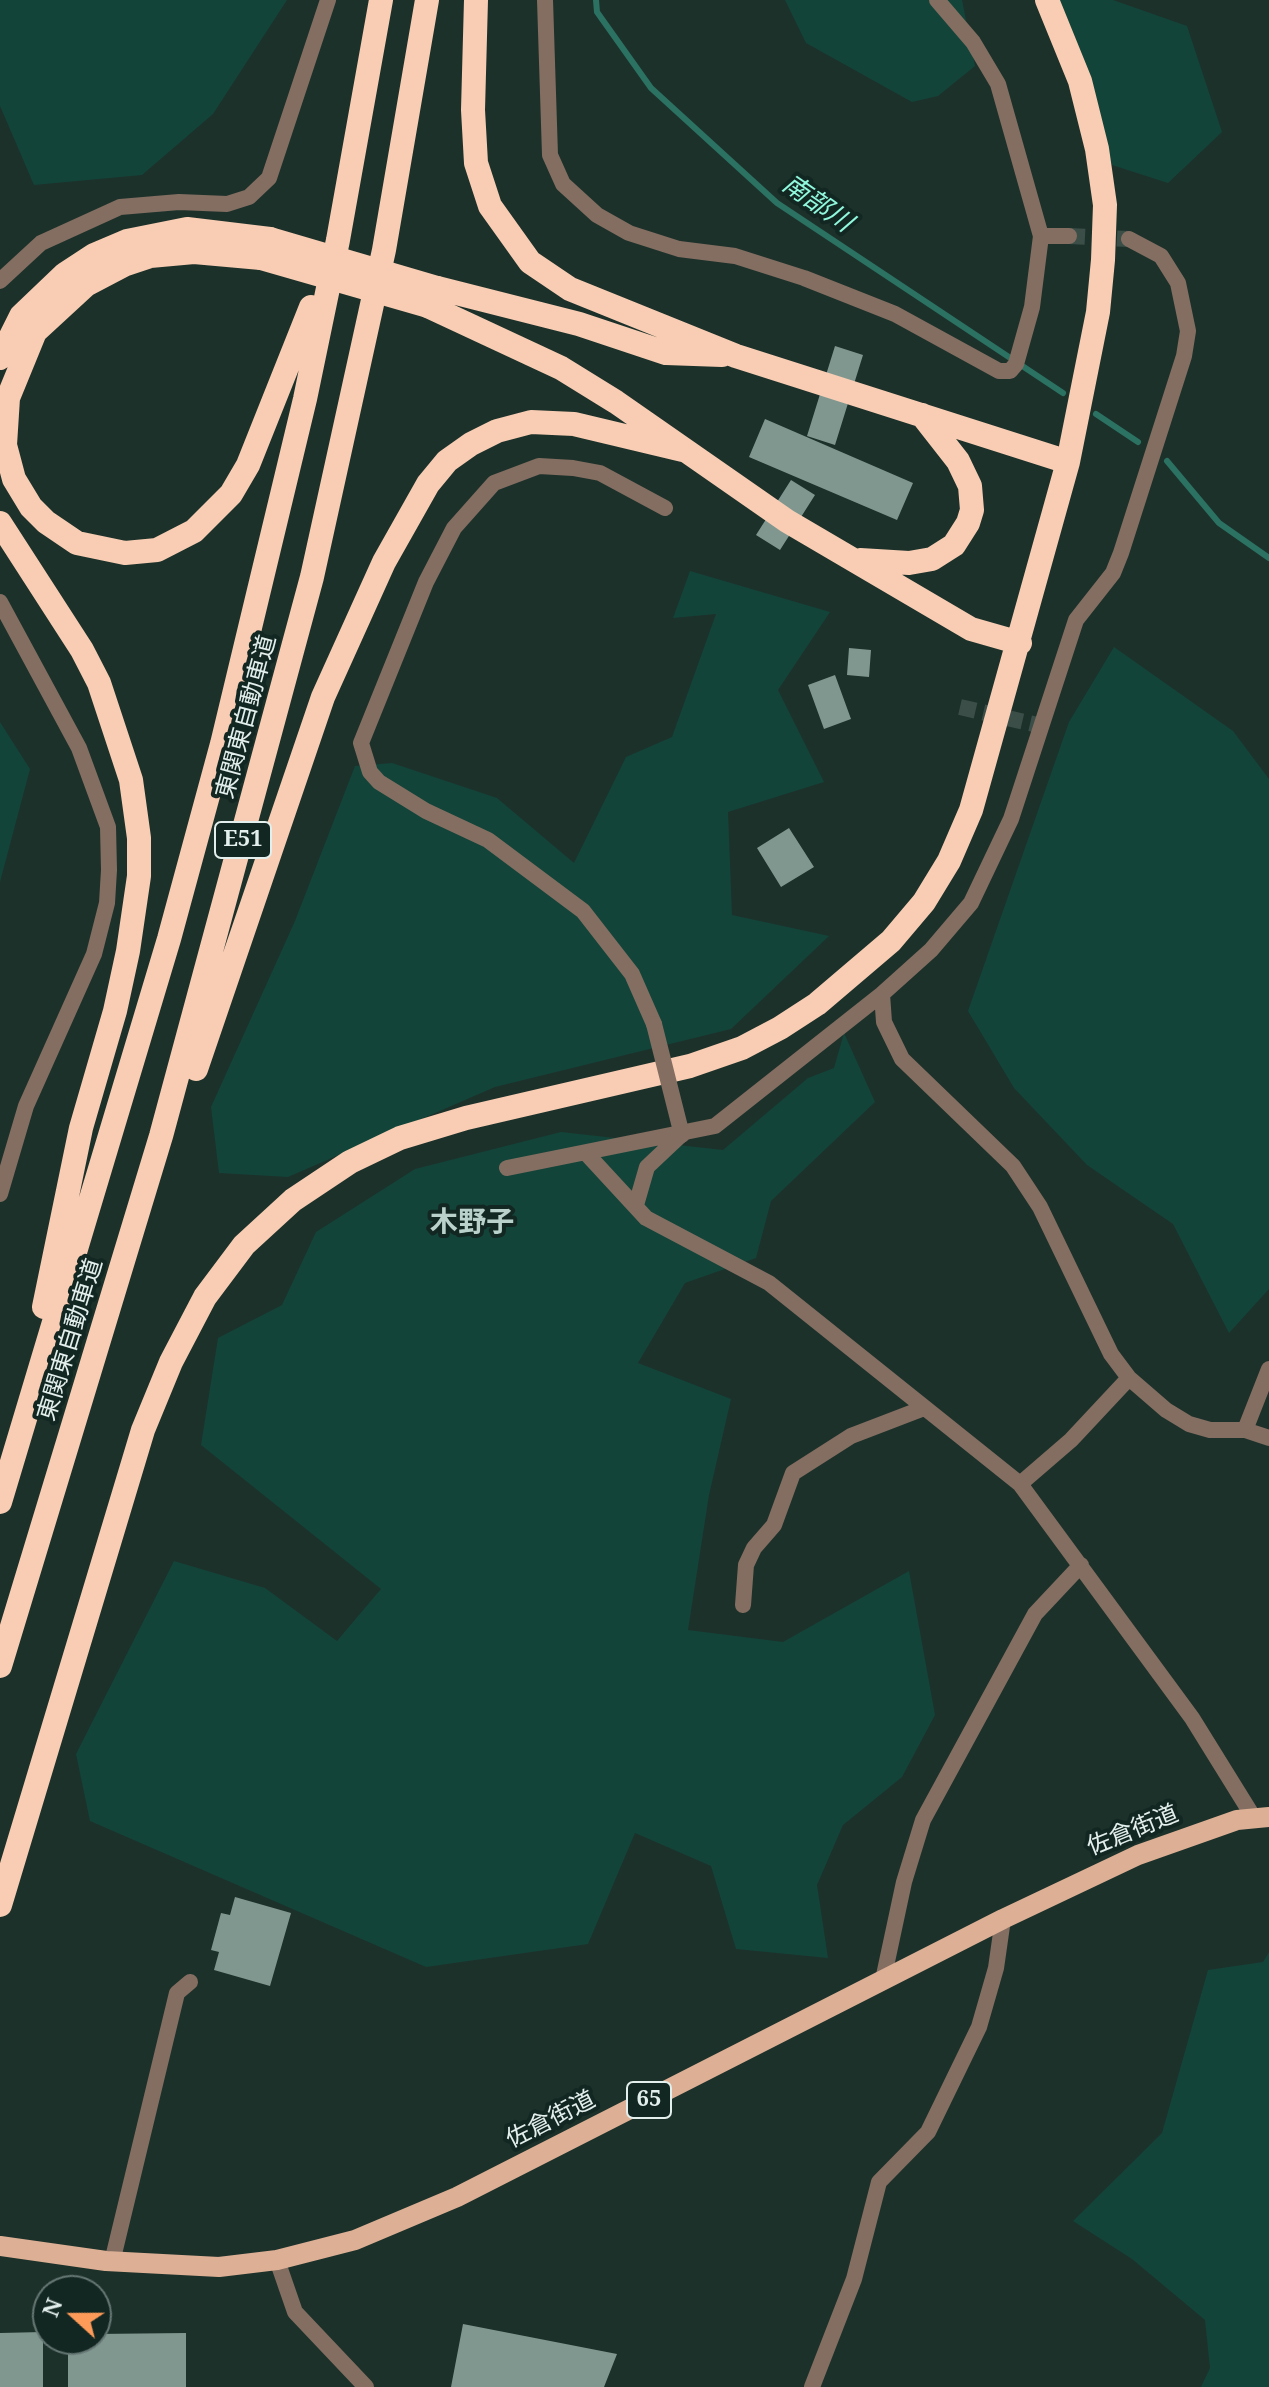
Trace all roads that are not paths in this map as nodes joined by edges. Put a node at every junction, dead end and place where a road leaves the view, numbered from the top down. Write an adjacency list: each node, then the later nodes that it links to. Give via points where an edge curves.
1 (328, 0): 13 (street, via 269,178 249,197 227,204 120,207 41,243)
2 (381, 0): 8 (highway, 東関東自動車道 / E51)
3 (427, 0): 33 (highway, 東関東自動車道 / E51, via 384,250 312,577 214,950)
4 (476, 0): 15 (highway, via 476,163 490,206 506,233 530,262 570,289)
5 (545, 0): 9 (street, via 550,155 563,184 597,215 629,233 679,249 735,256 804,278 895,314 999,371 1010,371 1016,364 1032,307)
6 (937, 0): 9 (street, via 973,42 998,84)
7 (1047, 0): 19 (highway, via 1080,81 1105,205 1098,312)
8 (365, 95): 12 (highway, via 308,320 260,440 231,494 194,531 157,550 104,551 61,534 22,494 5,445 8,398 35,332 86,285 126,264 181,253); 35 (highway, 東関東自動車道 / E51, via 305,399 226,730)
9 (1041, 236): 10 (street)
10 (1069, 236)
11 (1129, 239): 25 (street, via 1147,245 1169,268 1186,307 1188,331 1121,553 1113,573 1076,620 990,870 952,927)
12 (266, 248): 14 (highway, bridge); 16 (highway, via 187,229 127,241 65,274 21,316)
13 (0, 281)
14 (432, 297): 15 (highway, via 579,324 666,353); 18 (highway, via 561,368)
15 (736, 356): 17 (highway)
16 (0, 358)
17 (922, 415): 19 (highway); 22 (highway, via 958,461 970,486 968,523 954,545 932,559)
18 (683, 450): 22 (highway); 33 (highway, via 574,424 531,422 471,444 428,484 384,562 304,746)
19 (1068, 462): 24 (highway)
20 (665, 508): 26 (street, bridge, via 600,473 573,468 539,466 494,483 454,528 433,568 361,743 379,782 488,840 583,911 632,974 654,1024)
21 (0, 523): 35 (highway, via 99,683 131,780 139,838 128,951 78,1143)
22 (853, 560): 24 (highway, via 971,629)
23 (0, 602): 29 (street, via 79,748 108,827 109,870 94,954 26,1106)
24 (1020, 643): 44 (highway, via 971,810 949,861 891,941 817,1004 742,1048 690,1066 400,1138 350,1162 293,1200 244,1245 205,1297 143,1430)
25 (882, 994): 26 (street, via 715,1126); 32 (street, via 884,1022 902,1059 1013,1166 1040,1207 1111,1354)
26 (682, 1135): 27 (street); 30 (street, via 647,1167)
27 (586, 1153): 28 (street); 30 (street)
28 (507, 1168)
29 (0, 1194)
30 (636, 1205): 34 (street, via 660,1228 769,1283)
31 (1269, 1369): 36 (street)
32 (1129, 1378): 36 (street, via 1189,1424); 38 (street, via 1071,1440)
33 (84, 1396): 42 (highway, 東関東自動車道 / E51)
34 (924, 1408): 38 (street); 41 (street, via 851,1436 793,1473 774,1525 746,1565)
35 (25, 1419): 39 (highway, 東関東自動車道 / E51)
36 (1245, 1430): 37 (street)
37 (1269, 1438)
38 (1020, 1484): 40 (street)
39 (0, 1502)
40 (1081, 1565): 43 (street); 46 (street, via 1035,1614 923,1820)
41 (743, 1605)
42 (0, 1666)
43 (1261, 1818): 45 (main road, 佐倉街道 / 65, via 1237,1820 1138,1855)
44 (0, 1905)
45 (1003, 1919): 46 (main road, 佐倉街道 / 65); 52 (street, via 979,2027 928,2132 879,2182 854,2279)
46 (883, 1980): 49 (main road, 佐倉街道 / 65, via 457,2197 355,2240)
47 (190, 1982): 50 (street, via 177,1993)
48 (0, 2246): 50 (main road, 佐倉街道 / 65)
49 (277, 2260): 50 (main road, 佐倉街道 / 65, via 219,2267); 51 (street, via 295,2312)
50 (112, 2262)
51 (366, 2387)
52 (812, 2387)

